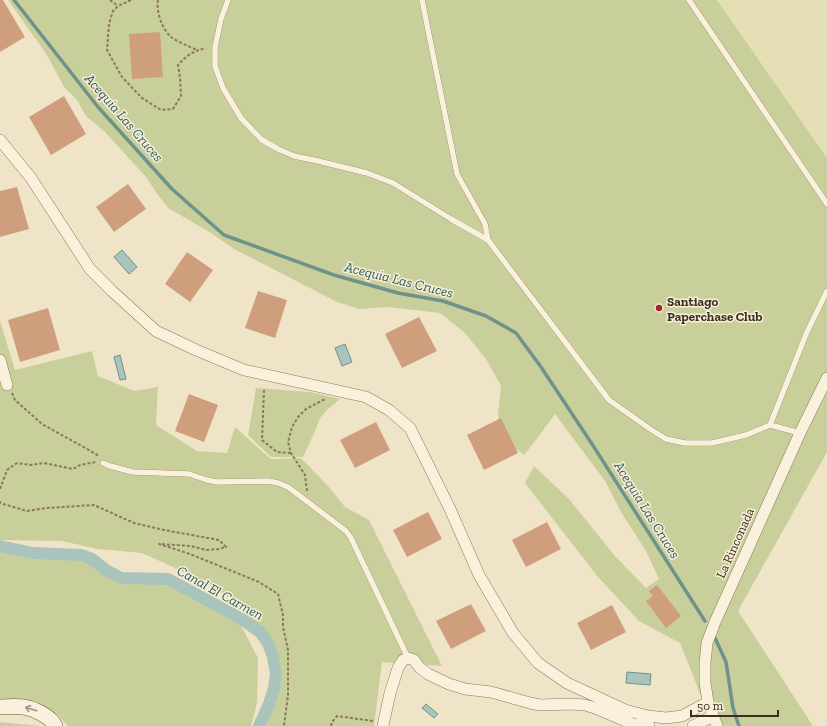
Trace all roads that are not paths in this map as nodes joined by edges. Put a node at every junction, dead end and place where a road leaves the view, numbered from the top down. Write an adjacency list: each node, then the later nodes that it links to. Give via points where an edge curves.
1 (228, 0): 6 (lane, via 215,47 215,66 223,88 241,118 262,140 294,156 367,173 393,184)
2 (422, 0): 6 (lane, via 457,174 485,224)
3 (689, 0): 5 (lane)
4 (0, 140): 15 (street, via 31,178 90,269 156,331 244,370 366,397 389,410 410,428 479,575 514,633 538,663 567,683 625,710 648,716 682,716)
5 (827, 204)
6 (488, 240): 11 (lane, via 609,400 650,429 666,439 685,443 712,443 746,435)
7 (827, 291): 11 (lane, via 807,332)
8 (0, 360): 10 (street)
9 (827, 378): 12 (street, La Rinconada)
10 (7, 385)
11 (770, 425): 12 (lane)
12 (800, 433): 15 (street, La Rinconada, via 707,643 705,683)
13 (103, 463): 14 (lane, via 133,472 189,474 217,482 278,482 288,487 346,531 351,538)
14 (408, 658): 18 (street, via 403,660 398,668); 20 (street, via 414,660 428,674 460,688 491,692 530,703 585,705 633,724)
15 (708, 702): 17 (street, La Rinconada)
16 (0, 707): 19 (street, one-way to 16, via 53,721 35,710 26,707)
17 (715, 721): 21 (street)
18 (380, 724)
19 (55, 726)
20 (649, 726)
21 (693, 726)

